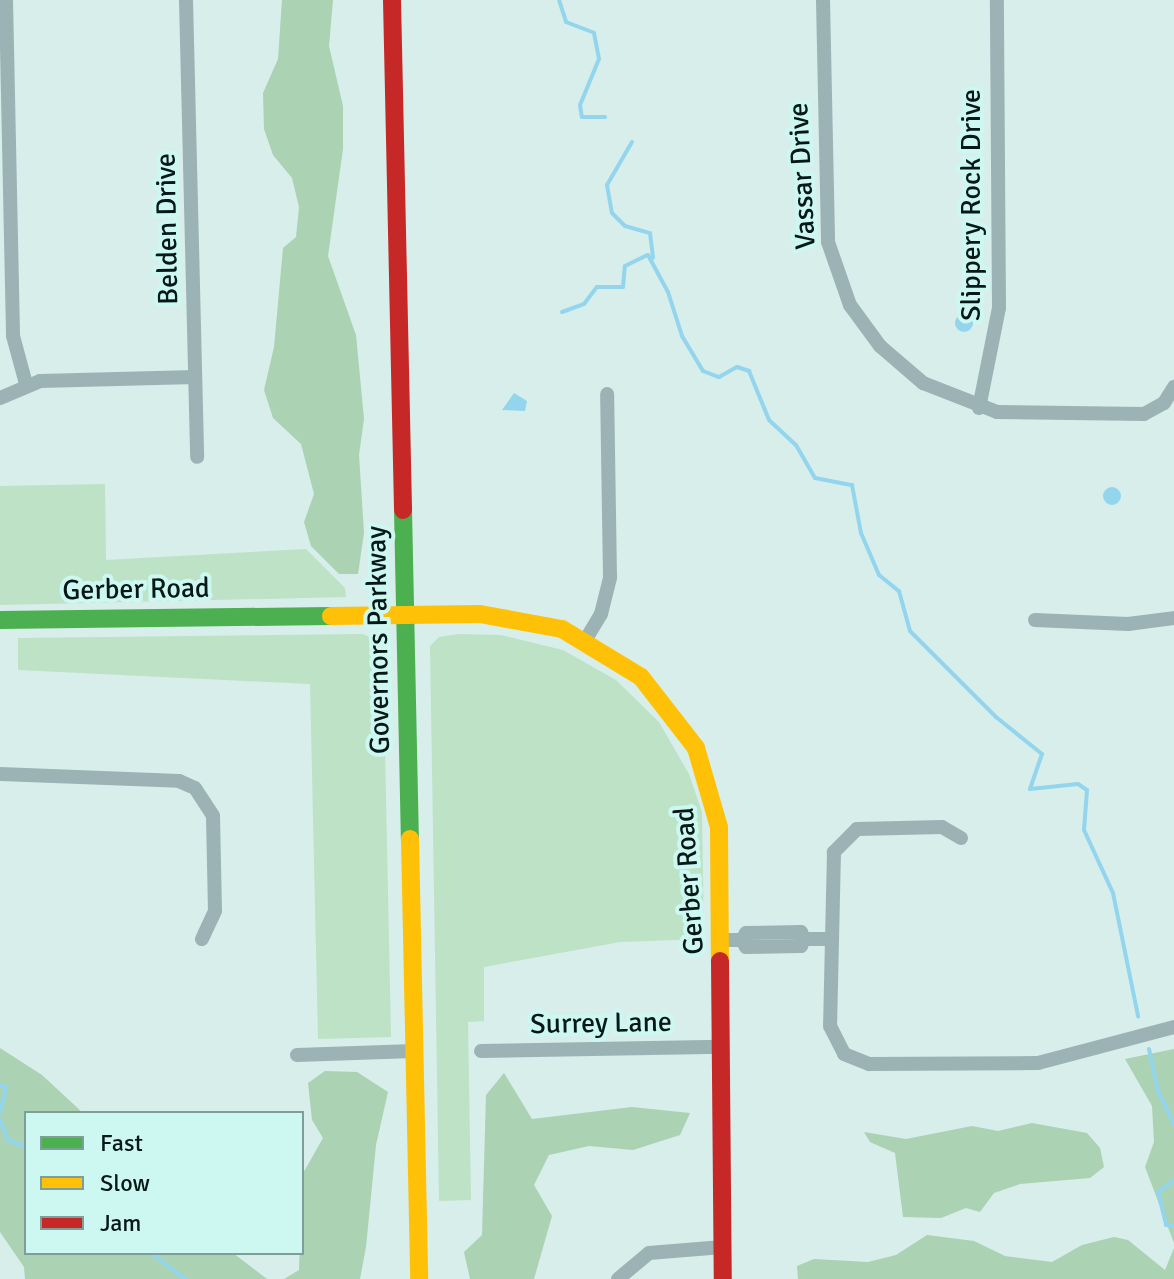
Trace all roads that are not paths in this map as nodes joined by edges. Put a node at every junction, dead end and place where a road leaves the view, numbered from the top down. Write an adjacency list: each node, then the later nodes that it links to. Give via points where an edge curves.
1 (6, 0): 7 (street, via 13,336)
2 (186, 0): 6 (street, Belden Drive)
3 (392, 0): 13 (street, Governors Parkway)
4 (823, 0): 11 (street, Vassar Drive, via 824,216 839,281 864,326 903,368 945,395)
5 (997, 0): 11 (street, Slippery Rock Drive, via 999,308)
6 (195, 377): 7 (street); 12 (street, Belden Drive)
7 (26, 384): 10 (street)
8 (1174, 387): 11 (street, Vassar Drive, via 1164,403 1144,414 1049,416)
9 (607, 394): 17 (street, via 610,577 601,614)
10 (0, 398)
11 (979, 408)
12 (197, 457)
13 (405, 615): 15 (street, Gerber Road); 17 (street, Gerber Road, via 518,618); 25 (street, Governors Parkway)
14 (1174, 618): 16 (street, via 1128,624)
15 (0, 620)
16 (1035, 620)
17 (586, 639): 22 (street, Gerber Road, via 641,677 696,748 719,827)
18 (0, 774): 20 (street, via 179,781 195,788 213,816 215,911)
19 (961, 838): 21 (street, via 942,827 848,833 834,852 829,872)
20 (202, 939)
21 (829, 939): 22 (street, via 804,939 801,946 746,947 742,940); 23 (street, via 830,1026 844,1054 869,1064 1038,1063)
22 (722, 940): 24 (street, Gerber Road)
23 (1174, 1027)
24 (722, 1047): 26 (street, Surrey Lane); 28 (street, Gerber Road)
25 (414, 1051): 27 (street); 29 (street, Governors Parkway)
26 (481, 1051)
27 (297, 1055)
28 (723, 1247): 30 (street, via 649,1253); 31 (street, Gerber Road)
29 (419, 1279)
30 (618, 1279)
31 (723, 1279)

